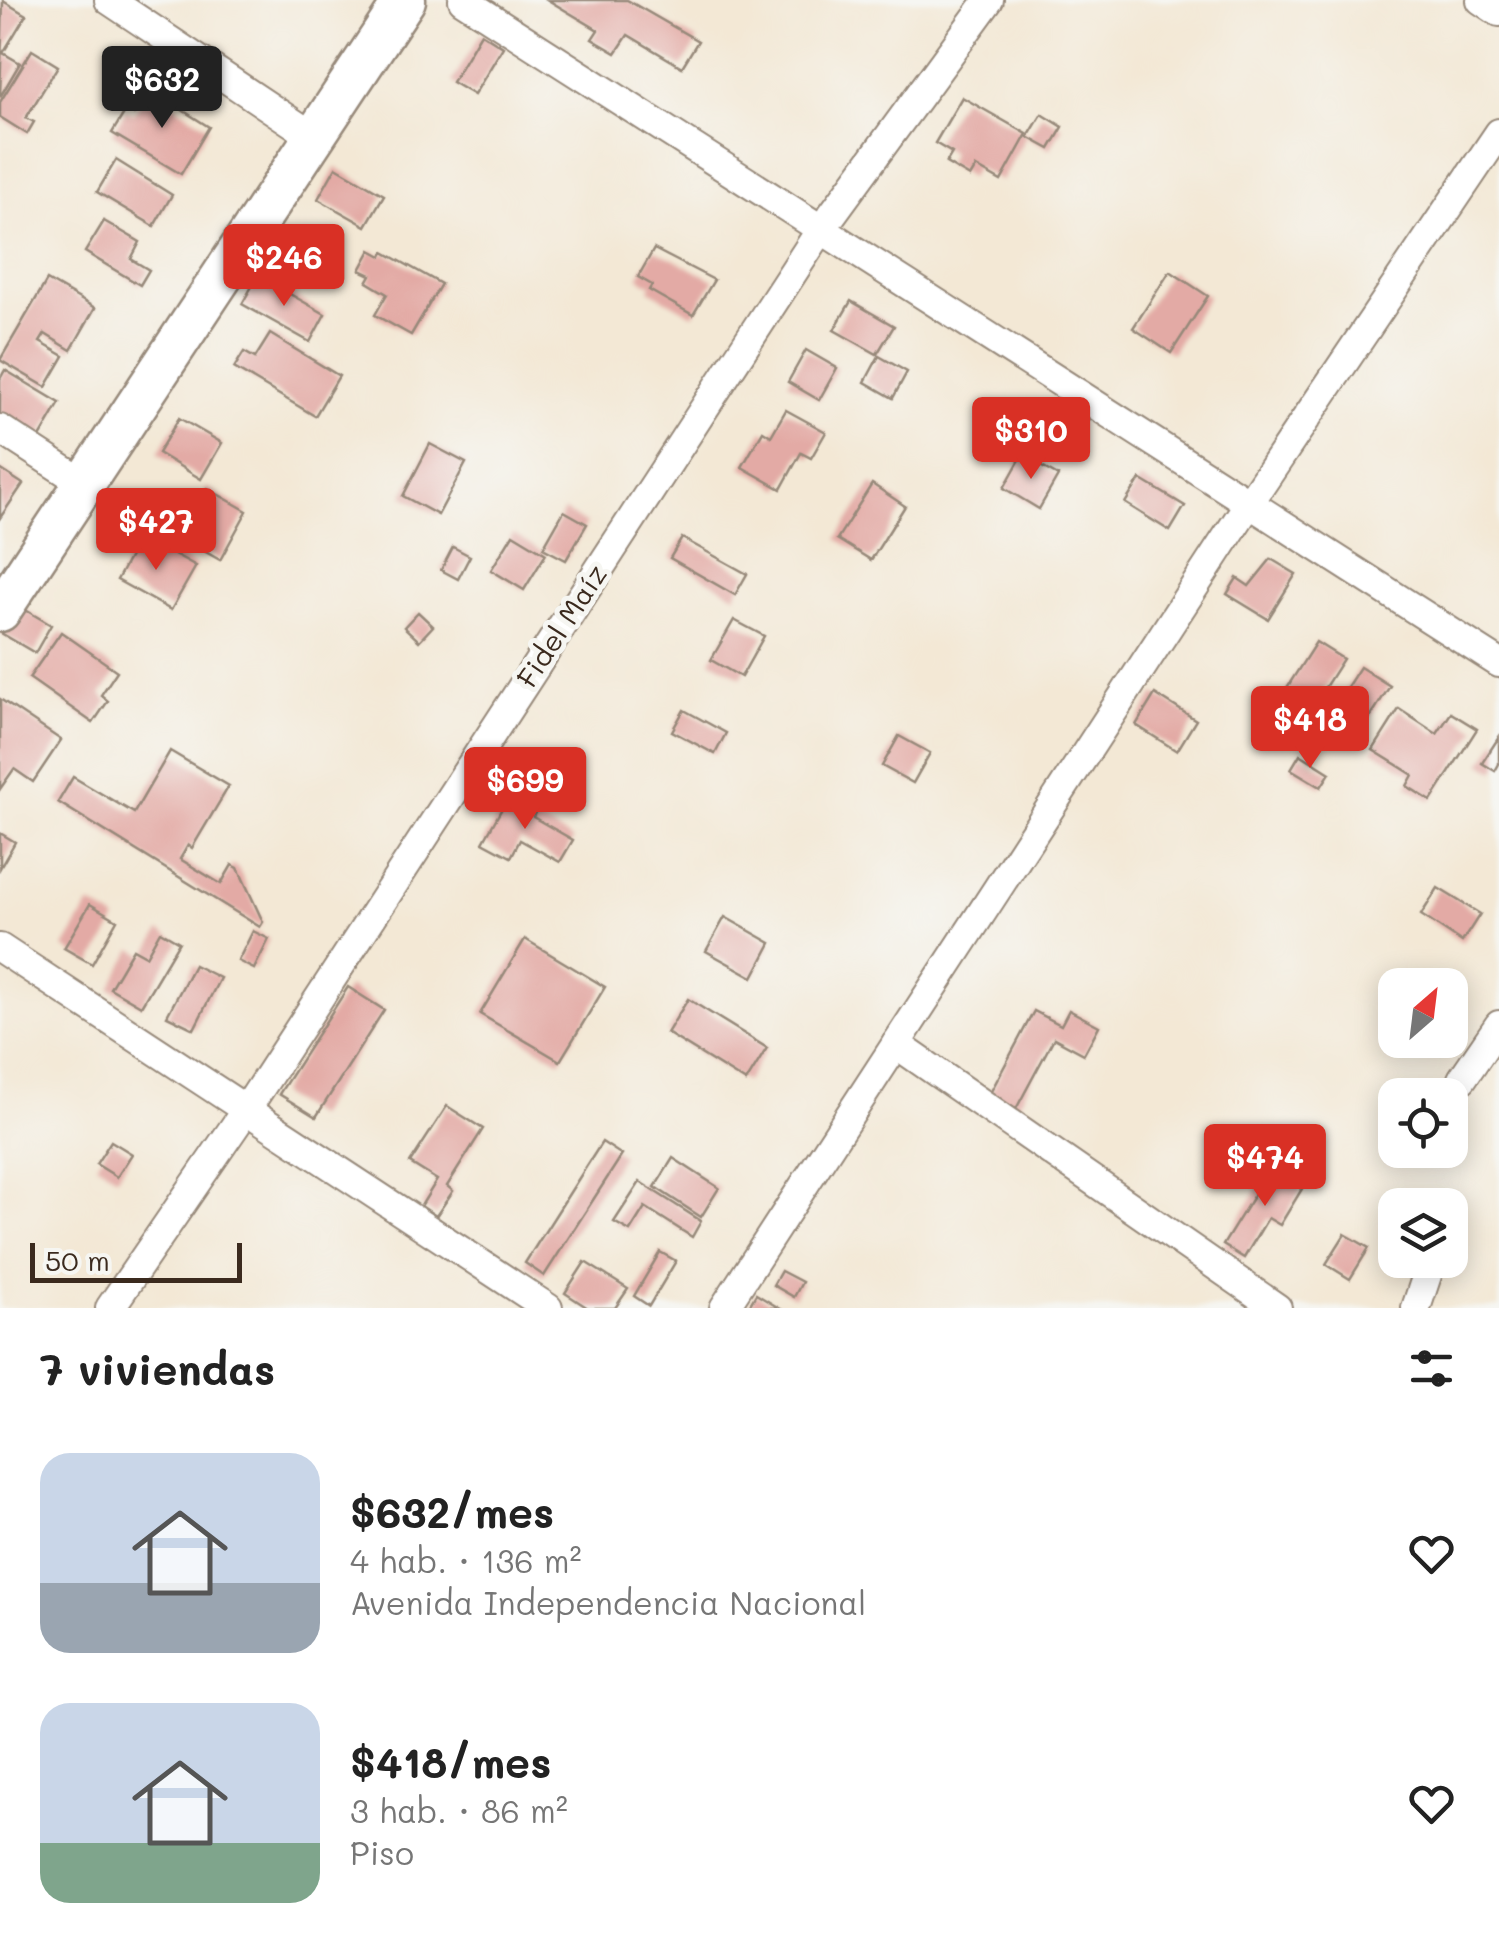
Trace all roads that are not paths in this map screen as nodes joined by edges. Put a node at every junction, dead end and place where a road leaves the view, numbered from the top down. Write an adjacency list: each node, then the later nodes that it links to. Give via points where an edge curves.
1 (108, 0): 8 (street)
2 (406, 0): 8 (main road)
3 (463, 0): 9 (street)
4 (989, 0): 9 (street, Fidel Maíz)
5 (1481, 0): 6 (street)
6 (1499, 12)
7 (1499, 133): 12 (street)
8 (314, 137): 11 (main road)
9 (820, 231): 12 (street); 19 (street, Fidel Maíz)
10 (0, 429): 11 (street)
11 (84, 484): 13 (main road)
12 (1250, 503): 14 (street); 17 (street)
13 (0, 611)
14 (1499, 663)
15 (0, 948): 19 (street)
16 (1499, 1025): 18 (street)
17 (896, 1044): 23 (street); 24 (street)
18 (1463, 1078)
19 (246, 1110): 21 (street, Fidel Maíz); 22 (street)
20 (1426, 1278): 25 (street)
21 (110, 1308)
22 (548, 1308)
23 (724, 1308)
24 (1277, 1308)
25 (1416, 1308)

